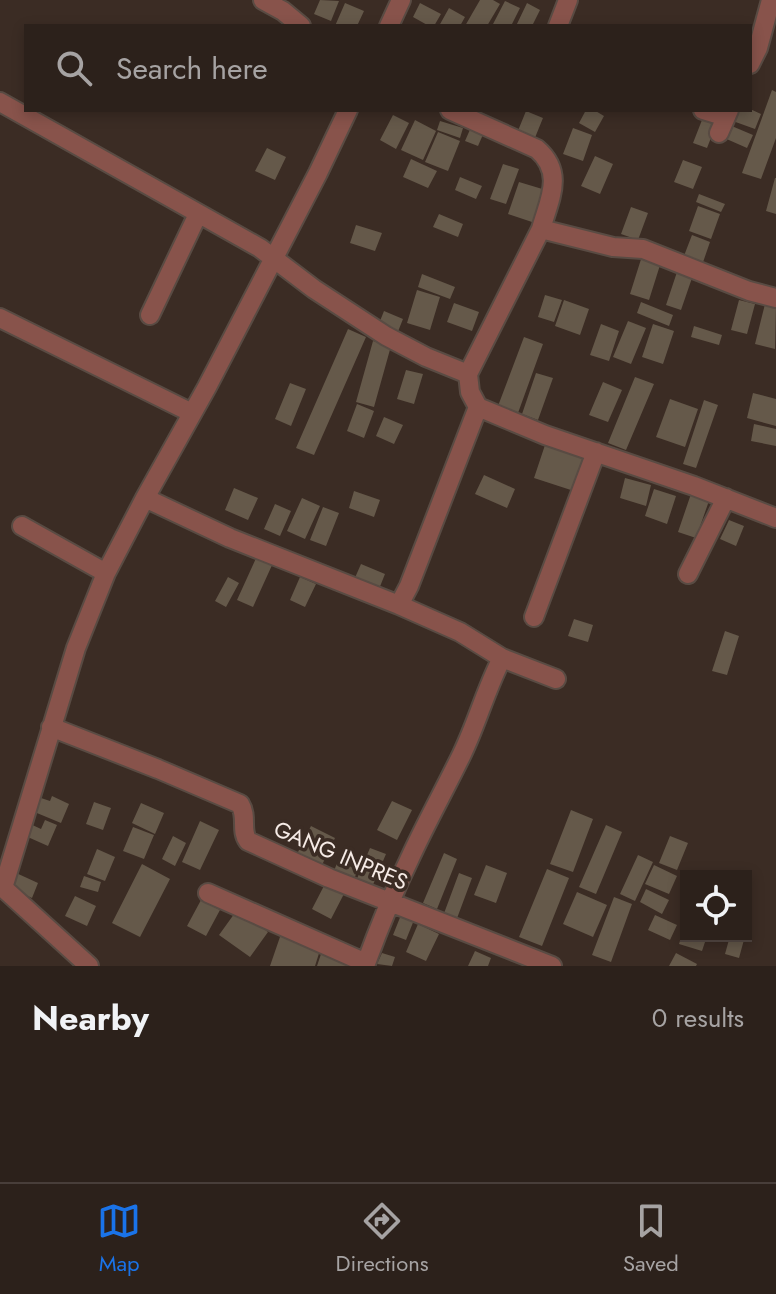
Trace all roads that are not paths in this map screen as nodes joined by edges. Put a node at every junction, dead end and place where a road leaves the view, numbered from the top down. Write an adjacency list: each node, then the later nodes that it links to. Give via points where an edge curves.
1 (263, 0): 5 (street)
2 (401, 0): 6 (street)
3 (568, 0): 7 (street)
4 (772, 3): 8 (street)
5 (299, 24)
6 (390, 24)
7 (559, 24)
8 (752, 60)
9 (0, 102): 12 (street)
10 (347, 112): 14 (street)
11 (454, 112): 13 (street, via 546,157 554,186)
12 (198, 214): 14 (street); 16 (street)
13 (541, 229): 15 (street, via 643,249); 18 (street)
14 (274, 257): 18 (street, via 376,331); 20 (street)
15 (776, 298)
16 (150, 315)
17 (0, 318): 20 (street)
18 (468, 374): 19 (street)
19 (478, 407): 21 (street); 28 (street)
20 (192, 413): 22 (street)
21 (596, 452): 23 (street); 29 (street)
22 (145, 498): 26 (street); 28 (street)
23 (726, 498): 24 (street); 27 (street)
24 (776, 518)
25 (22, 526): 26 (street)
26 (106, 573): 32 (street)
27 (688, 574)
28 (399, 605): 30 (street)
29 (534, 617)
30 (502, 658): 31 (street); 35 (street)
31 (556, 679)
32 (51, 727): 33 (street); 35 (street, GANG INPRES, via 240,804 248,841)
33 (2, 886): 37 (street)
34 (208, 893): 36 (street)
35 (390, 902): 36 (street); 38 (street, GANG INPRES)
36 (366, 964)
37 (89, 966)
38 (552, 966)

